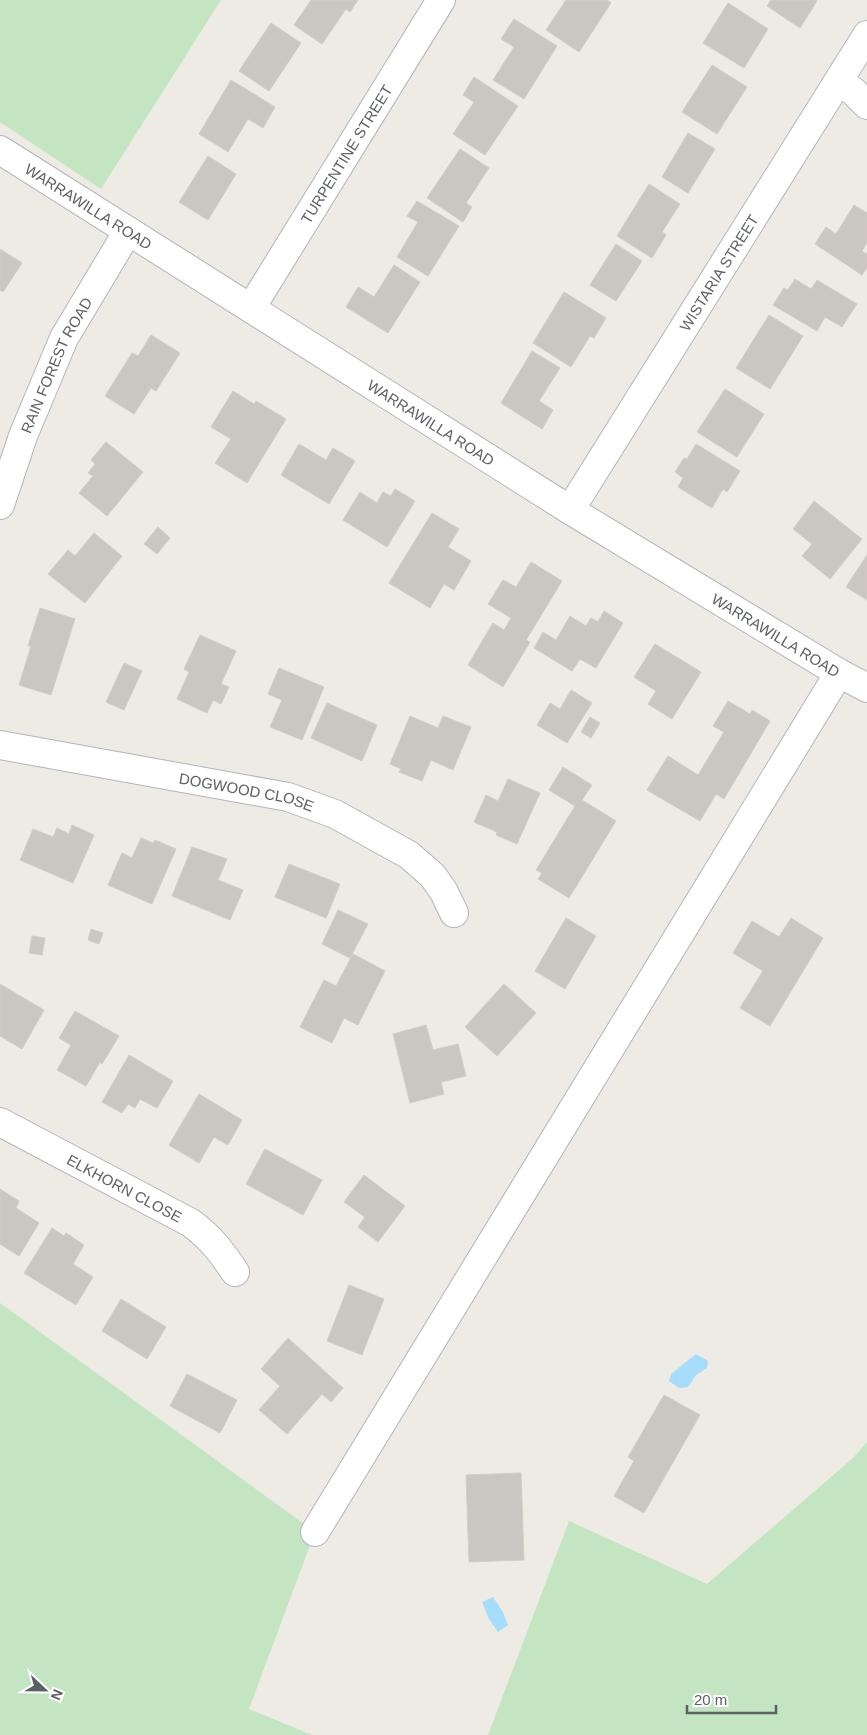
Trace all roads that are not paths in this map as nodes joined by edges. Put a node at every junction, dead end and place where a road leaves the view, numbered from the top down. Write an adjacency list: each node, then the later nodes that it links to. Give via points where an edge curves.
1 (441, 0): 7 (street, TURPENTINE STREET)
2 (867, 35): 3 (street, WISTARIA STREET)
3 (839, 82): 4 (street); 9 (street, WISTARIA STREET)
4 (867, 105)
5 (0, 150): 6 (street, WARRAWILLA ROAD)
6 (128, 231): 7 (street, WARRAWILLA ROAD); 8 (street, RAIN FOREST ROAD, via 64,338 23,436)
7 (251, 308): 9 (street, WARRAWILLA ROAD)
8 (0, 505)
9 (570, 510): 10 (street, WARRAWILLA ROAD)
10 (839, 673): 11 (street, WARRAWILLA ROAD); 16 (street)
11 (867, 688)
12 (0, 745): 13 (street, DOGWOOD CLOSE, via 288,797 335,814 409,855 433,876)
13 (454, 913)
14 (0, 1122): 15 (street, ELKHORN CLOSE, via 191,1223 218,1246)
15 (235, 1272)
16 (315, 1532)

